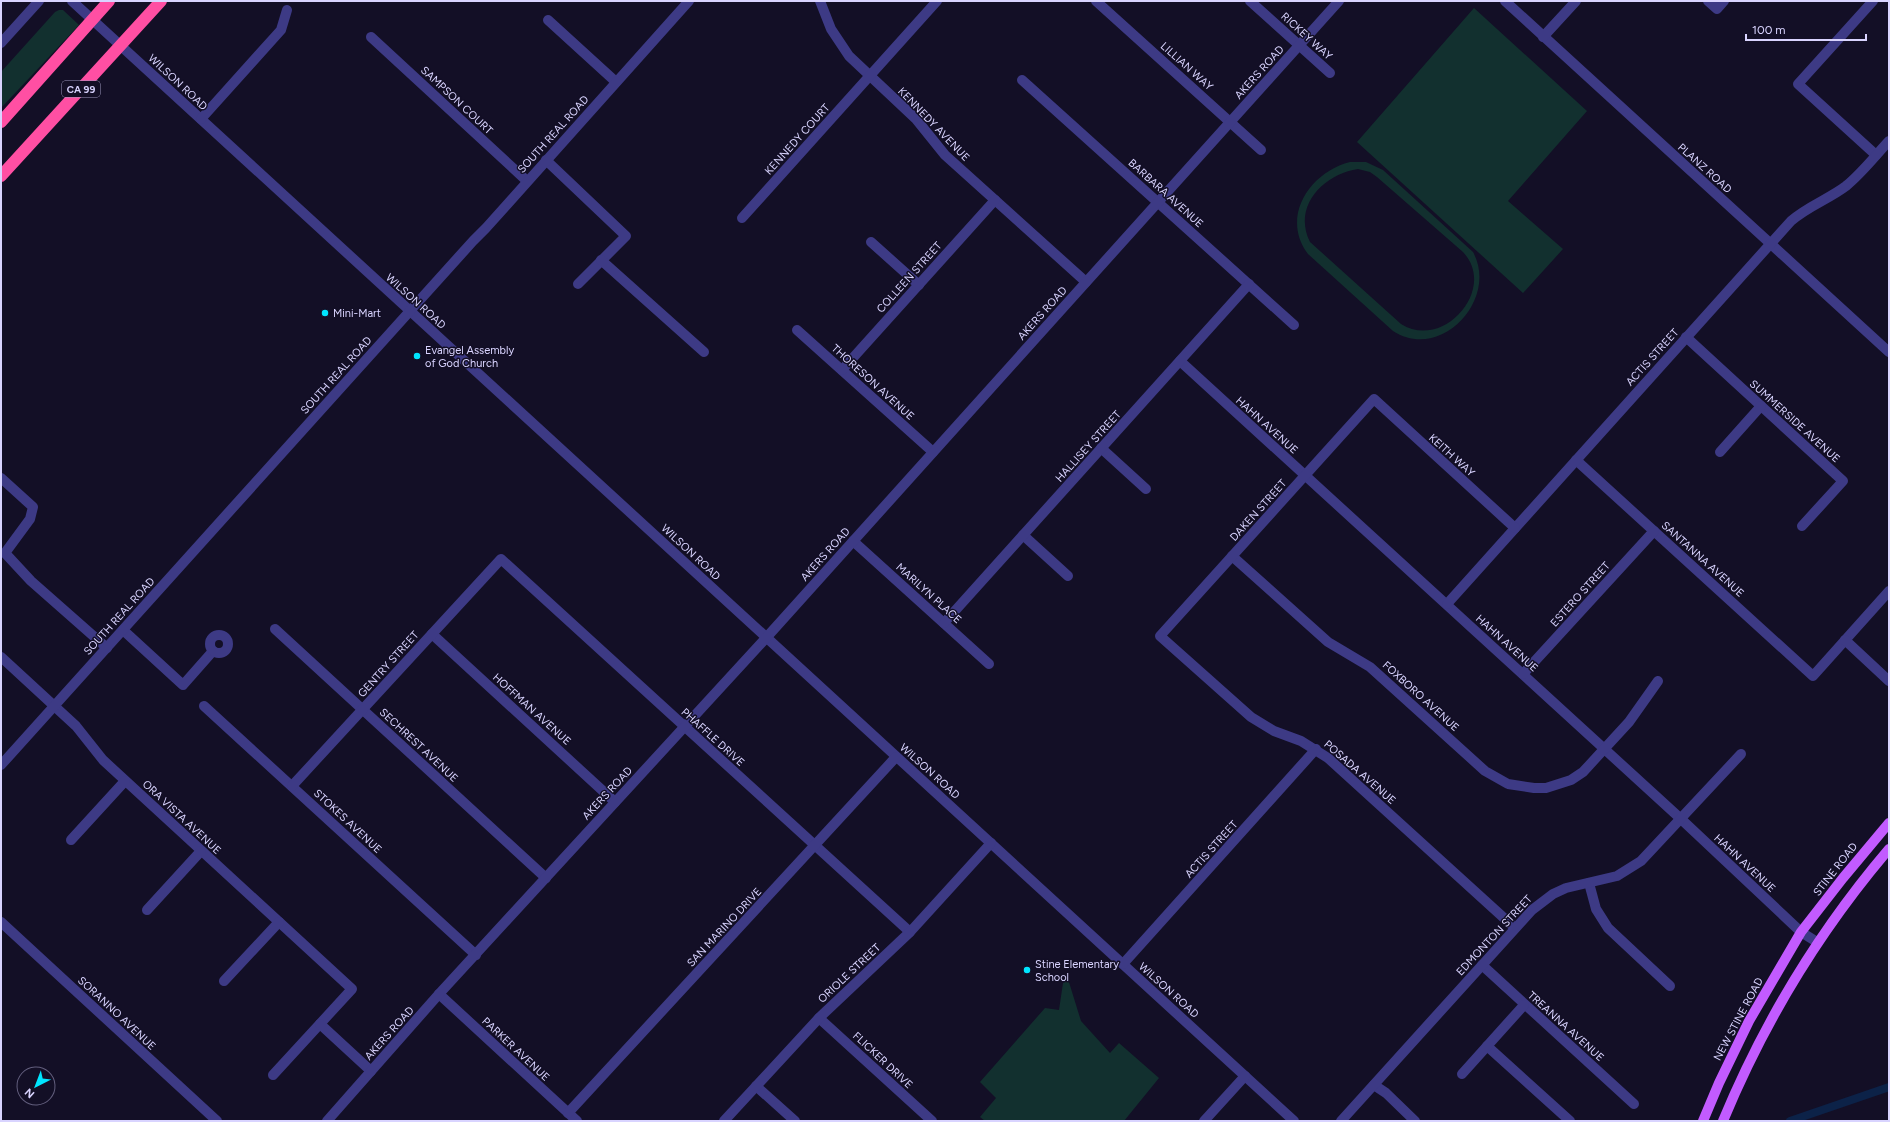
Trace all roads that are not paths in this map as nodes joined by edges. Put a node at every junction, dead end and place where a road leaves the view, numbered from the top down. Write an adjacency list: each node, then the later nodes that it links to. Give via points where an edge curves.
1 (39, 1): 20 (street)
2 (109, 1): 27 (highway)
3 (161, 1): 33 (highway, CA 99)
4 (689, 1): 25 (street, SOUTH REAL ROAD)
5 (820, 1): 23 (street, KENNEDY AVENUE, via 830,29 839,44)
6 (937, 1): 23 (street, KENNEDY COURT)
7 (1096, 1): 28 (street, LILLIAN WAY)
8 (1250, 1): 21 (street, RICKEY WAY)
9 (1339, 1): 21 (street, AKERS ROAD)
10 (1505, 1): 18 (street, PLANZ ROAD)
11 (1576, 1): 18 (street)
12 (1708, 1): 13 (street, via 1717,9)
13 (1724, 1)
14 (1873, 1): 31 (street, via 1798,84)
15 (75, 4): 26 (street, WILSON ROAD)
16 (287, 10): 26 (street, via 281,30)
17 (548, 20): 25 (street)
18 (1544, 36): 39 (street, PLANZ ROAD)
19 (371, 37): 34 (street, SAMPSON COURT)
20 (1, 44)
21 (1299, 45): 22 (street, RICKEY WAY); 28 (street, AKERS ROAD)
22 (1330, 73)
23 (870, 76): 35 (street, KENNEDY AVENUE, via 916,119 945,155); 37 (street, KENNEDY COURT)
24 (1022, 80): 36 (street, BARBARA AVENUE)
25 (616, 82): 32 (street, SOUTH REAL ROAD)
26 (200, 119): 45 (street, WILSON ROAD)
27 (1, 122)
28 (1230, 122): 30 (street, LILLIAN WAY); 36 (street, AKERS ROAD)
29 (1889, 141): 31 (street, ACTIS STREET)
30 (1261, 150)
31 (1876, 155): 39 (street, ACTIS STREET, via 1847,185 1803,211)
32 (546, 160): 34 (street, SOUTH REAL ROAD); 40 (street, via 626,236)
33 (1, 176)
34 (527, 181): 45 (street, SOUTH REAL ROAD)
35 (995, 200): 41 (street, KENNEDY AVENUE); 44 (street, COLLEEN STREET)
36 (1158, 202): 41 (street, AKERS ROAD); 43 (street, BARBARA AVENUE)
37 (742, 218)
38 (871, 242): 44 (street)
39 (1770, 244): 48 (street, ACTIS STREET); 50 (street, PLANZ ROAD)
40 (601, 260): 42 (street); 49 (street)
41 (1086, 282): 56 (street, AKERS ROAD)
42 (578, 284)
43 (1249, 284): 46 (street, BARBARA AVENUE); 51 (street, HALLISEY STREET)
44 (919, 285): 52 (street, COLLEEN STREET)
45 (410, 311): 74 (street, SOUTH REAL ROAD); 77 (street, WILSON ROAD)
46 (1294, 325)
47 (797, 330): 52 (street, THORESON AVENUE)
48 (1686, 337): 54 (street, SUMMERSIDE AVENUE); 58 (street, ACTIS STREET)
49 (704, 352)
50 (1889, 352)
51 (1180, 361): 55 (street, HALLISEY STREET); 59 (street, HAHN AVENUE)
52 (842, 370): 56 (street, THORESON AVENUE)
53 (1374, 399): 59 (street, DAKEN STREET); 63 (street, KEITH WAY)
54 (1761, 406): 57 (street); 62 (street, SUMMERSIDE AVENUE, via 1843,481)
55 (1101, 448): 61 (street); 65 (street, HALLISEY STREET)
56 (933, 452): 66 (street, AKERS ROAD)
57 (1720, 452)
58 (1576, 460): 63 (street, ACTIS STREET); 64 (street, SANTANNA AVENUE)
59 (1305, 475): 67 (street, DAKEN STREET); 71 (street, HAHN AVENUE)
60 (1, 478): 79 (street, via 33,507 30,519 5,553 30,581)
61 (1146, 489)
62 (1802, 526)
63 (1515, 528): 71 (street, ACTIS STREET)
64 (1654, 531): 78 (street, SANTANNA AVENUE, via 1813,676); 83 (street, ESTERO STREET)
65 (1023, 535): 69 (street); 72 (street, HALLISEY STREET)
66 (853, 541): 72 (street, MARILYN PLACE); 77 (street, AKERS ROAD)
67 (1232, 556): 76 (street, DAKEN STREET); 91 (street, FOXBORO AVENUE, via 1328,642 1382,676 1485,771 1497,779 1520,787 1534,788 1560,784 1583,772)
68 (501, 558): 75 (street, GENTRY STREET); 89 (street, PHAFFLE DRIVE)
69 (1068, 576)
70 (1889, 592): 78 (street)
71 (1447, 604): 83 (street, HAHN AVENUE)
72 (944, 623): 82 (street, MARILYN PLACE)
73 (275, 629): 88 (street, SECHREST AVENUE)
74 (123, 630): 79 (street, SOUTH REAL ROAD); 80 (street, via 183,685)
75 (432, 634): 88 (street, GENTRY STREET); 97 (street, HOFFMAN AVENUE)
76 (1160, 636): 90 (street, POSADA AVENUE, via 1251,717 1274,731)
77 (766, 638): 89 (street, AKERS ROAD); 93 (street, WILSON ROAD)
78 (1845, 640): 85 (street)
79 (107, 648): 86 (street, SOUTH REAL ROAD)
80 (213, 652)
81 (1, 658): 86 (street, ORA VISTA AVENUE)
82 (989, 664)
83 (1523, 674): 91 (street, HAHN AVENUE)
84 (1658, 681): 91 (street, FOXBORO AVENUE, via 1629,722)
85 (1889, 681)
86 (54, 706): 94 (street, SOUTH REAL ROAD); 95 (street, ORA VISTA AVENUE, via 76,726 103,760)
87 (204, 706): 96 (street, STOKES AVENUE)
88 (363, 710): 96 (street, GENTRY STREET); 105 (street, SECHREST AVENUE)
89 (684, 727): 97 (street, AKERS ROAD); 102 (street, PHAFFLE DRIVE)
90 (1316, 749): 110 (street, POSADA AVENUE); 115 (street, ACTIS STREET)
91 (1605, 749): 98 (street, HAHN AVENUE)
92 (1741, 754): 98 (street, EDMONTON STREET)
93 (896, 757): 101 (street, WILSON ROAD); 102 (street, SAN MARINO DRIVE)
94 (1, 765)
95 (125, 781): 100 (street); 104 (street, ORA VISTA AVENUE)
96 (292, 786): 114 (street, STOKES AVENUE)
97 (615, 802): 105 (street, AKERS ROAD)
98 (1681, 819): 106 (street, EDMONTON STREET, via 1641,861 1617,876); 112 (street, HAHN AVENUE)
99 (1889, 823): 112 (main road, STINE ROAD)
100 (71, 840)
101 (991, 844): 111 (street, ORIOLE STREET); 115 (street, WILSON ROAD)
102 (815, 846): 111 (street, PHAFFLE DRIVE); 131 (street, SAN MARINO DRIVE)
103 (1889, 849): 113 (main road)
104 (201, 851): 107 (street); 109 (street, ORA VISTA AVENUE)
105 (546, 878): 114 (street, AKERS ROAD)
106 (1590, 883): 110 (street, EDMONTON STREET, via 1566,888 1553,894 1532,910); 118 (street, via 1596,909 1608,928)
107 (147, 910)
108 (1, 922): 132 (street, SORANNO AVENUE)
109 (279, 922): 117 (street); 122 (street, ORA VISTA AVENUE, via 352,989)
110 (1515, 928): 116 (street, EDMONTON STREET)
111 (910, 932): 121 (street, ORIOLE STREET)
112 (1801, 932): 113 (street, HAHN AVENUE); 143 (main road, NEW STINE ROAD, via 1749,1021)
113 (1817, 942): 144 (main road, via 1763,1036)
114 (476, 955): 119 (street, AKERS ROAD)
115 (1123, 964): 127 (street, WILSON ROAD)
116 (1482, 964): 120 (street, TREANNA AVENUE); 128 (street, EDMONTON STREET)
117 (224, 981)
118 (1670, 986)
119 (439, 994): 124 (street, AKERS ROAD); 131 (street, PARKER AVENUE)
120 (1524, 1005): 123 (street); 130 (street, TREANNA AVENUE)
121 (819, 1018): 129 (street, ORIOLE STREET); 137 (street, FLICKER DRIVE)
122 (320, 1024): 124 (street); 126 (street)
123 (1487, 1046): 125 (street); 142 (street)
124 (371, 1071): 133 (street, AKERS ROAD)
125 (1462, 1074)
126 (273, 1075)
127 (1245, 1076): 138 (street); 139 (street, WILSON ROAD)
128 (1374, 1085): 140 (street, EDMONTON STREET); 141 (street)
129 (756, 1086): 135 (street, ORIOLE STREET); 136 (street)
130 (1634, 1104)
131 (568, 1113): 134 (street, PARKER AVENUE)
132 (217, 1121)
133 (327, 1121)
134 (577, 1121)
135 (724, 1121)
136 (795, 1121)
137 (932, 1121)
138 (1204, 1121)
139 (1294, 1121)
140 (1341, 1121)
141 (1415, 1121)
142 (1570, 1121)
143 (1703, 1121)
144 (1723, 1121)

